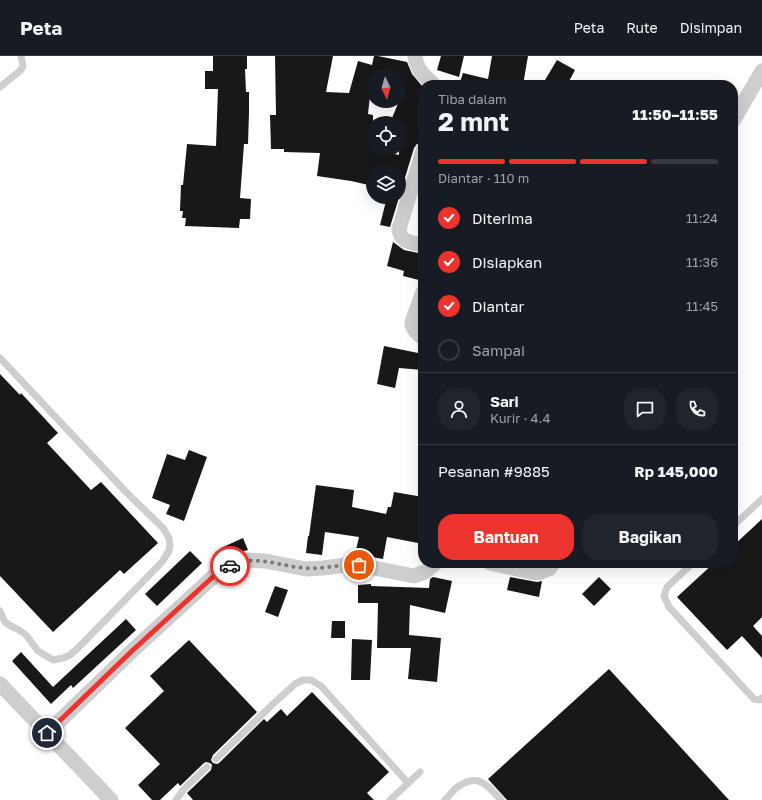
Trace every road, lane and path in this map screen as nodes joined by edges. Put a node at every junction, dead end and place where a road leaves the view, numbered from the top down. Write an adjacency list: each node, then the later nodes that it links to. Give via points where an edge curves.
1 (21, 56): 5 (lane, via 23,66)
2 (415, 56): 4 (street, via 420,72)
3 (762, 71): 6 (street)
4 (429, 80)
5 (0, 87)
6 (738, 112)
7 (418, 167): 8 (street, via 399,229 402,238)
8 (418, 245)
9 (418, 306): 10 (street, via 412,327)
10 (418, 334)
11 (0, 358): 18 (lane, via 163,528 170,545 162,562 78,648 63,658 53,660 38,651 26,635 6,622)
12 (762, 499): 13 (lane)
13 (738, 521)
14 (430, 568): 21 (street, via 414,576 359,565 306,568 246,560 234,563 215,575)
15 (513, 568): 16 (street, via 538,573)
16 (550, 568)
17 (688, 568): 20 (lane, via 667,587 664,596 669,608 754,699)
18 (0, 611)
19 (0, 684): 21 (street)
20 (762, 698)
21 (47, 733): 26 (street)
22 (216, 759): 25 (lane, via 292,687 303,680 311,680 321,686)
23 (207, 767): 27 (lane)
24 (420, 772): 25 (lane)
25 (408, 783): 28 (lane)
26 (111, 800)
27 (176, 800)
28 (390, 800)
29 (445, 800): 30 (lane, via 455,789 473,780 486,784)
30 (501, 800)

